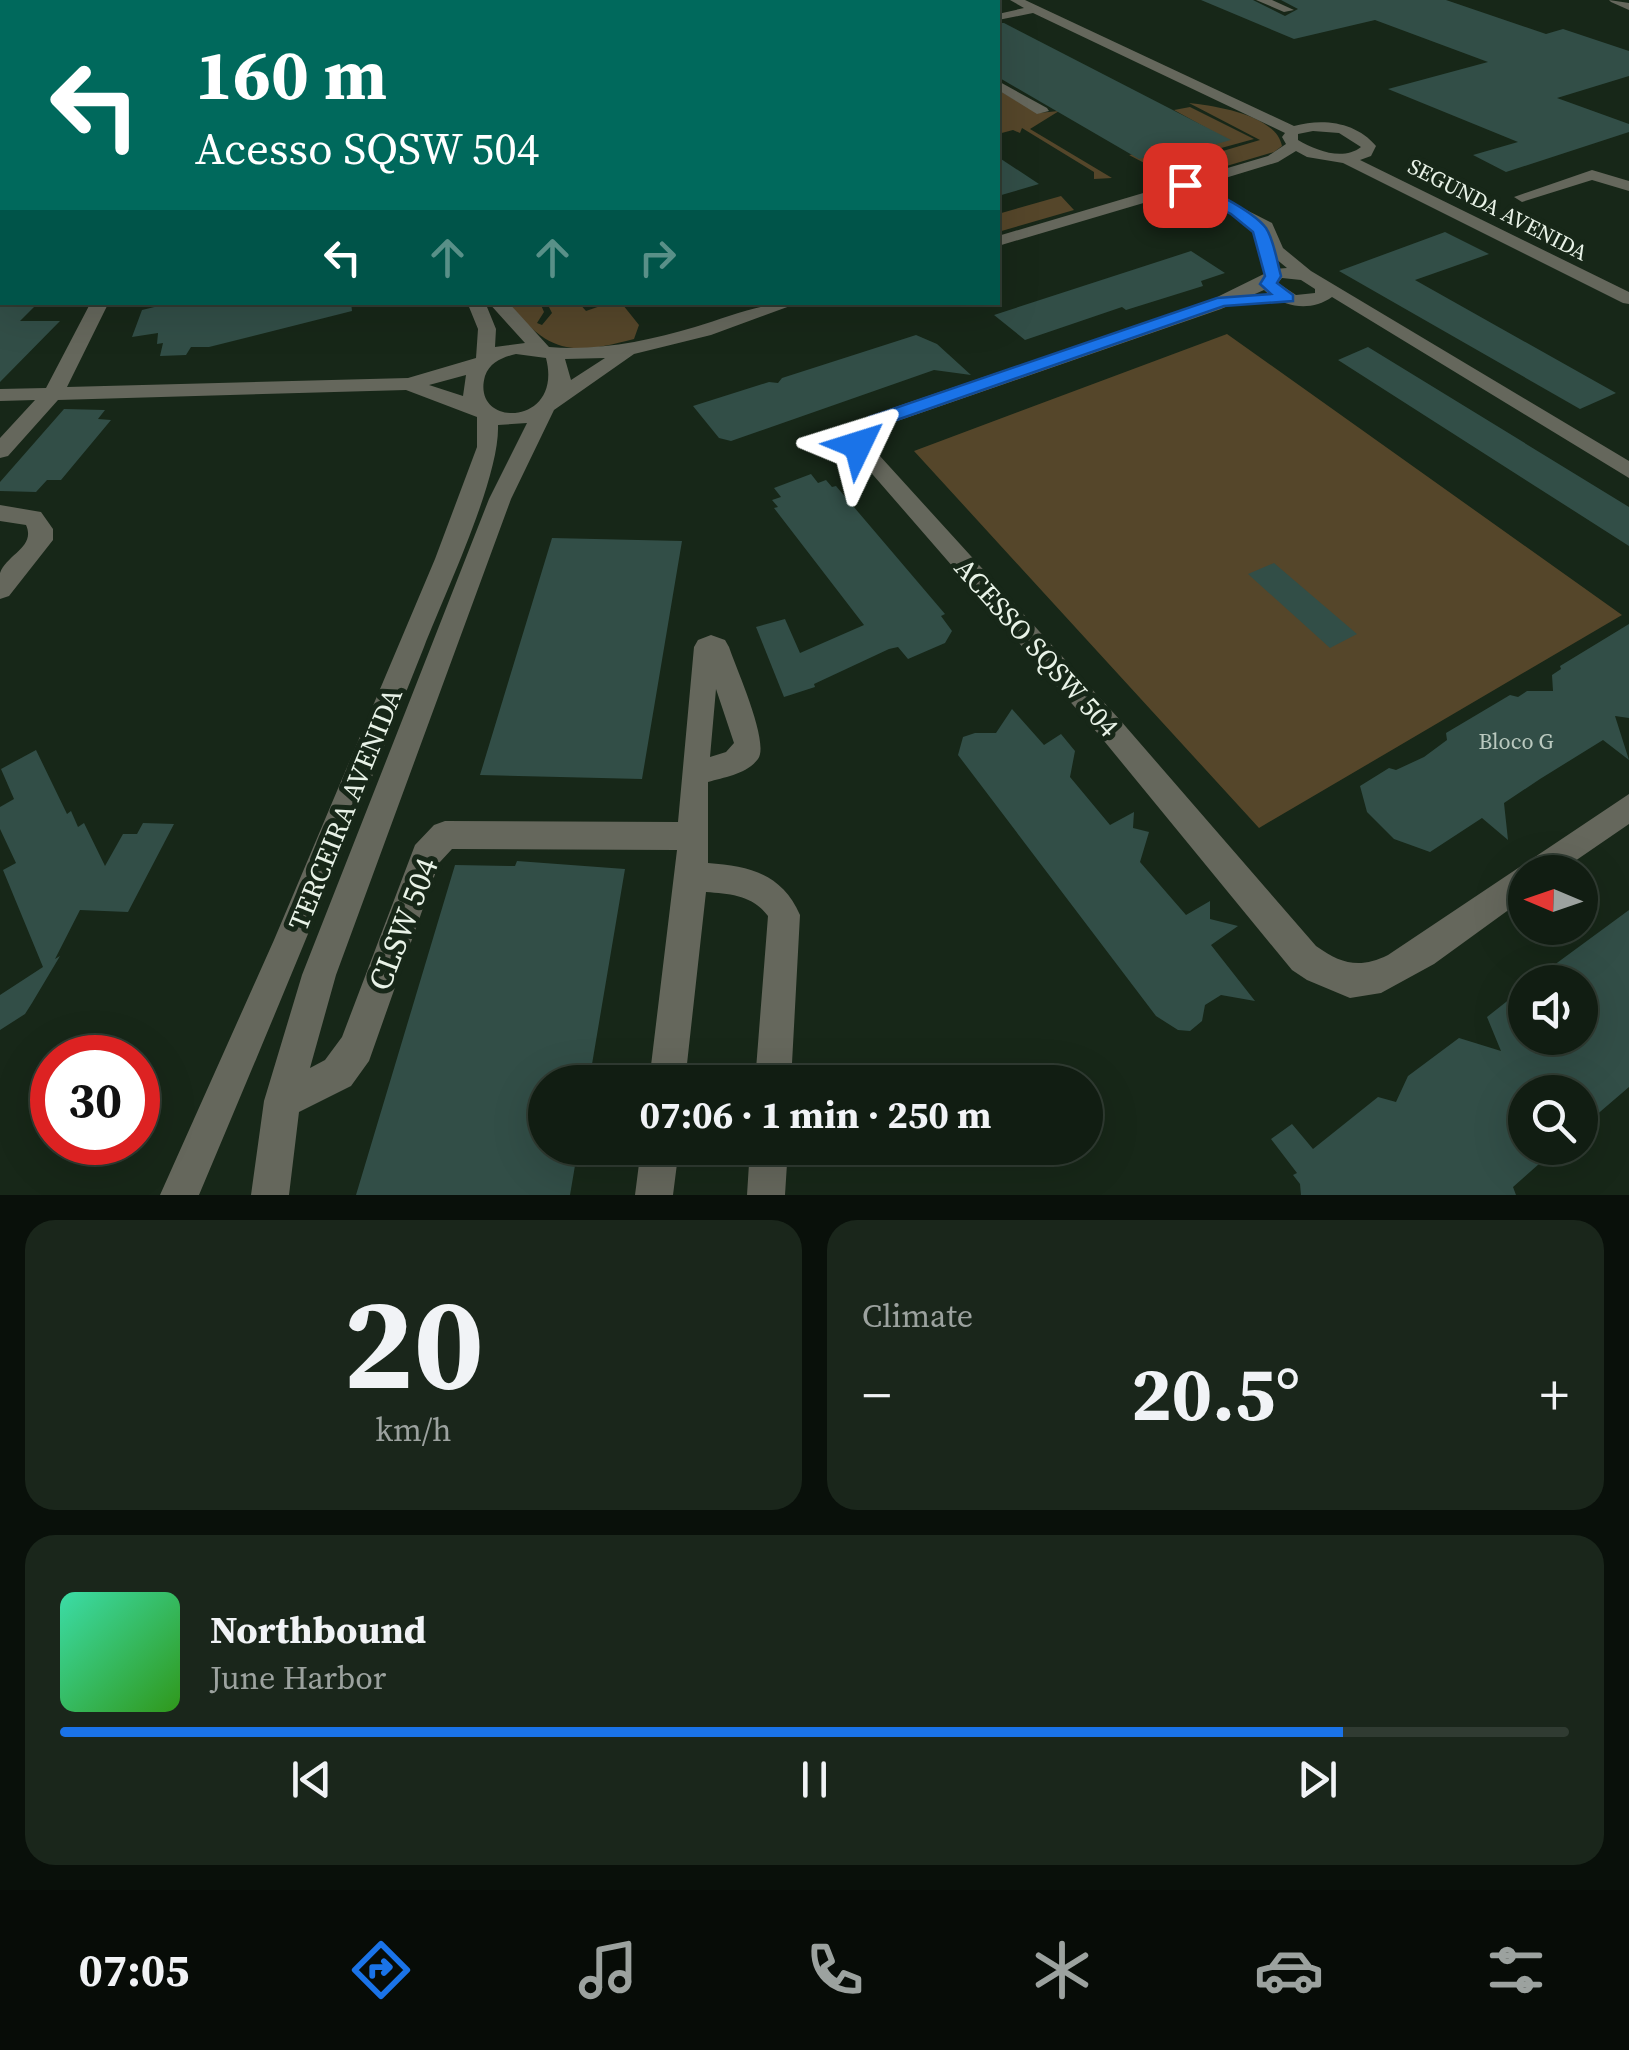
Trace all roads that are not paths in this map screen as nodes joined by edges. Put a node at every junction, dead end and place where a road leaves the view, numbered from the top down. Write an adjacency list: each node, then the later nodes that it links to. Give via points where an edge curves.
1 (1016, 0): 4 (street)
2 (1262, 0): 6 (street)
3 (1615, 0): 5 (street)
4 (1035, 4): 7 (street); 10 (street); 11 (street)
5 (1629, 7)
6 (1288, 10)
7 (1000, 15)
8 (1000, 86): 9 (street)
9 (1042, 111)
10 (1310, 126): 11 (street); 12 (street, SEGUNDA AVENIDA, via 1356,135 1369,146)
11 (1294, 138): 13 (street); 14 (street)
12 (1366, 154): 15 (street); 23 (street, SEGUNDA AVENIDA)
13 (1324, 157): 14 (street); 15 (street)
14 (1273, 159): 16 (street)
15 (1348, 159): 24 (street, SEGUNDA AVENIDA)
16 (1185, 185): 19 (street, ACESSO SQSW 504); 20 (street)
17 (1629, 186): 18 (street, via 1585,176)
18 (1522, 197)
19 (1236, 211): 21 (street, ACESSO SQSW 504, via 1260,231); 22 (street, ACESSO SQSW 504, via 1266,226 1276,250)
20 (1000, 240)
21 (1271, 278): 22 (street); 25 (street, via 1271,288); 26 (street, ACESSO SQSW 504)
22 (1312, 279): 25 (street, via 1324,296); 31 (street, ACESSO SQSW 504)
23 (1629, 280)
24 (1629, 299)
25 (1294, 300): 26 (street, ACESSO SQSW 504); 31 (street, ACESSO SQSW 504, via 1344,308)
26 (1222, 301): 49 (street, ACESSO SQSW 504, via 876,421 859,435 858,445 1320,970 1349,980 1384,977)
27 (98, 305): 36 (street)
28 (478, 305): 34 (street, via 486,320)
29 (500, 305): 32 (street)
30 (782, 305): 33 (street)
31 (1385, 325): 41 (street, ACESSO SQSW 504)
32 (547, 351): 33 (street); 34 (street, via 516,348); 38 (street, via 564,382)
33 (628, 352): 38 (street)
34 (482, 362): 35 (street); 39 (street, via 470,390)
35 (408, 384): 36 (street); 39 (street)
36 (54, 392): 37 (street); 40 (street)
37 (0, 395)
38 (552, 402): 39 (street, via 526,418); 52 (street, TERCEIRA AVENIDA, via 500,499 319,975)
39 (480, 412): 55 (street, TERCEIRA AVENIDA, via 488,447 447,559)
40 (0, 450)
41 (1629, 471)
42 (0, 513): 43 (street, via 33,518 41,540)
43 (0, 590)
44 (694, 774): 46 (street)
45 (1629, 807): 47 (street)
46 (690, 836): 48 (street); 52 (street, CLSW 504, via 445,835 426,855 356,1048 338,1073)
47 (1559, 855)
48 (692, 876): 50 (street); 51 (street, via 758,886 779,900 784,914)
49 (1508, 891)
50 (670, 1065)
51 (774, 1065)
52 (282, 1101): 56 (street, TERCEIRA AVENIDA)
53 (658, 1165): 57 (street)
54 (768, 1165): 58 (street)
55 (179, 1195)
56 (270, 1195)
57 (654, 1195)
58 (766, 1195)

